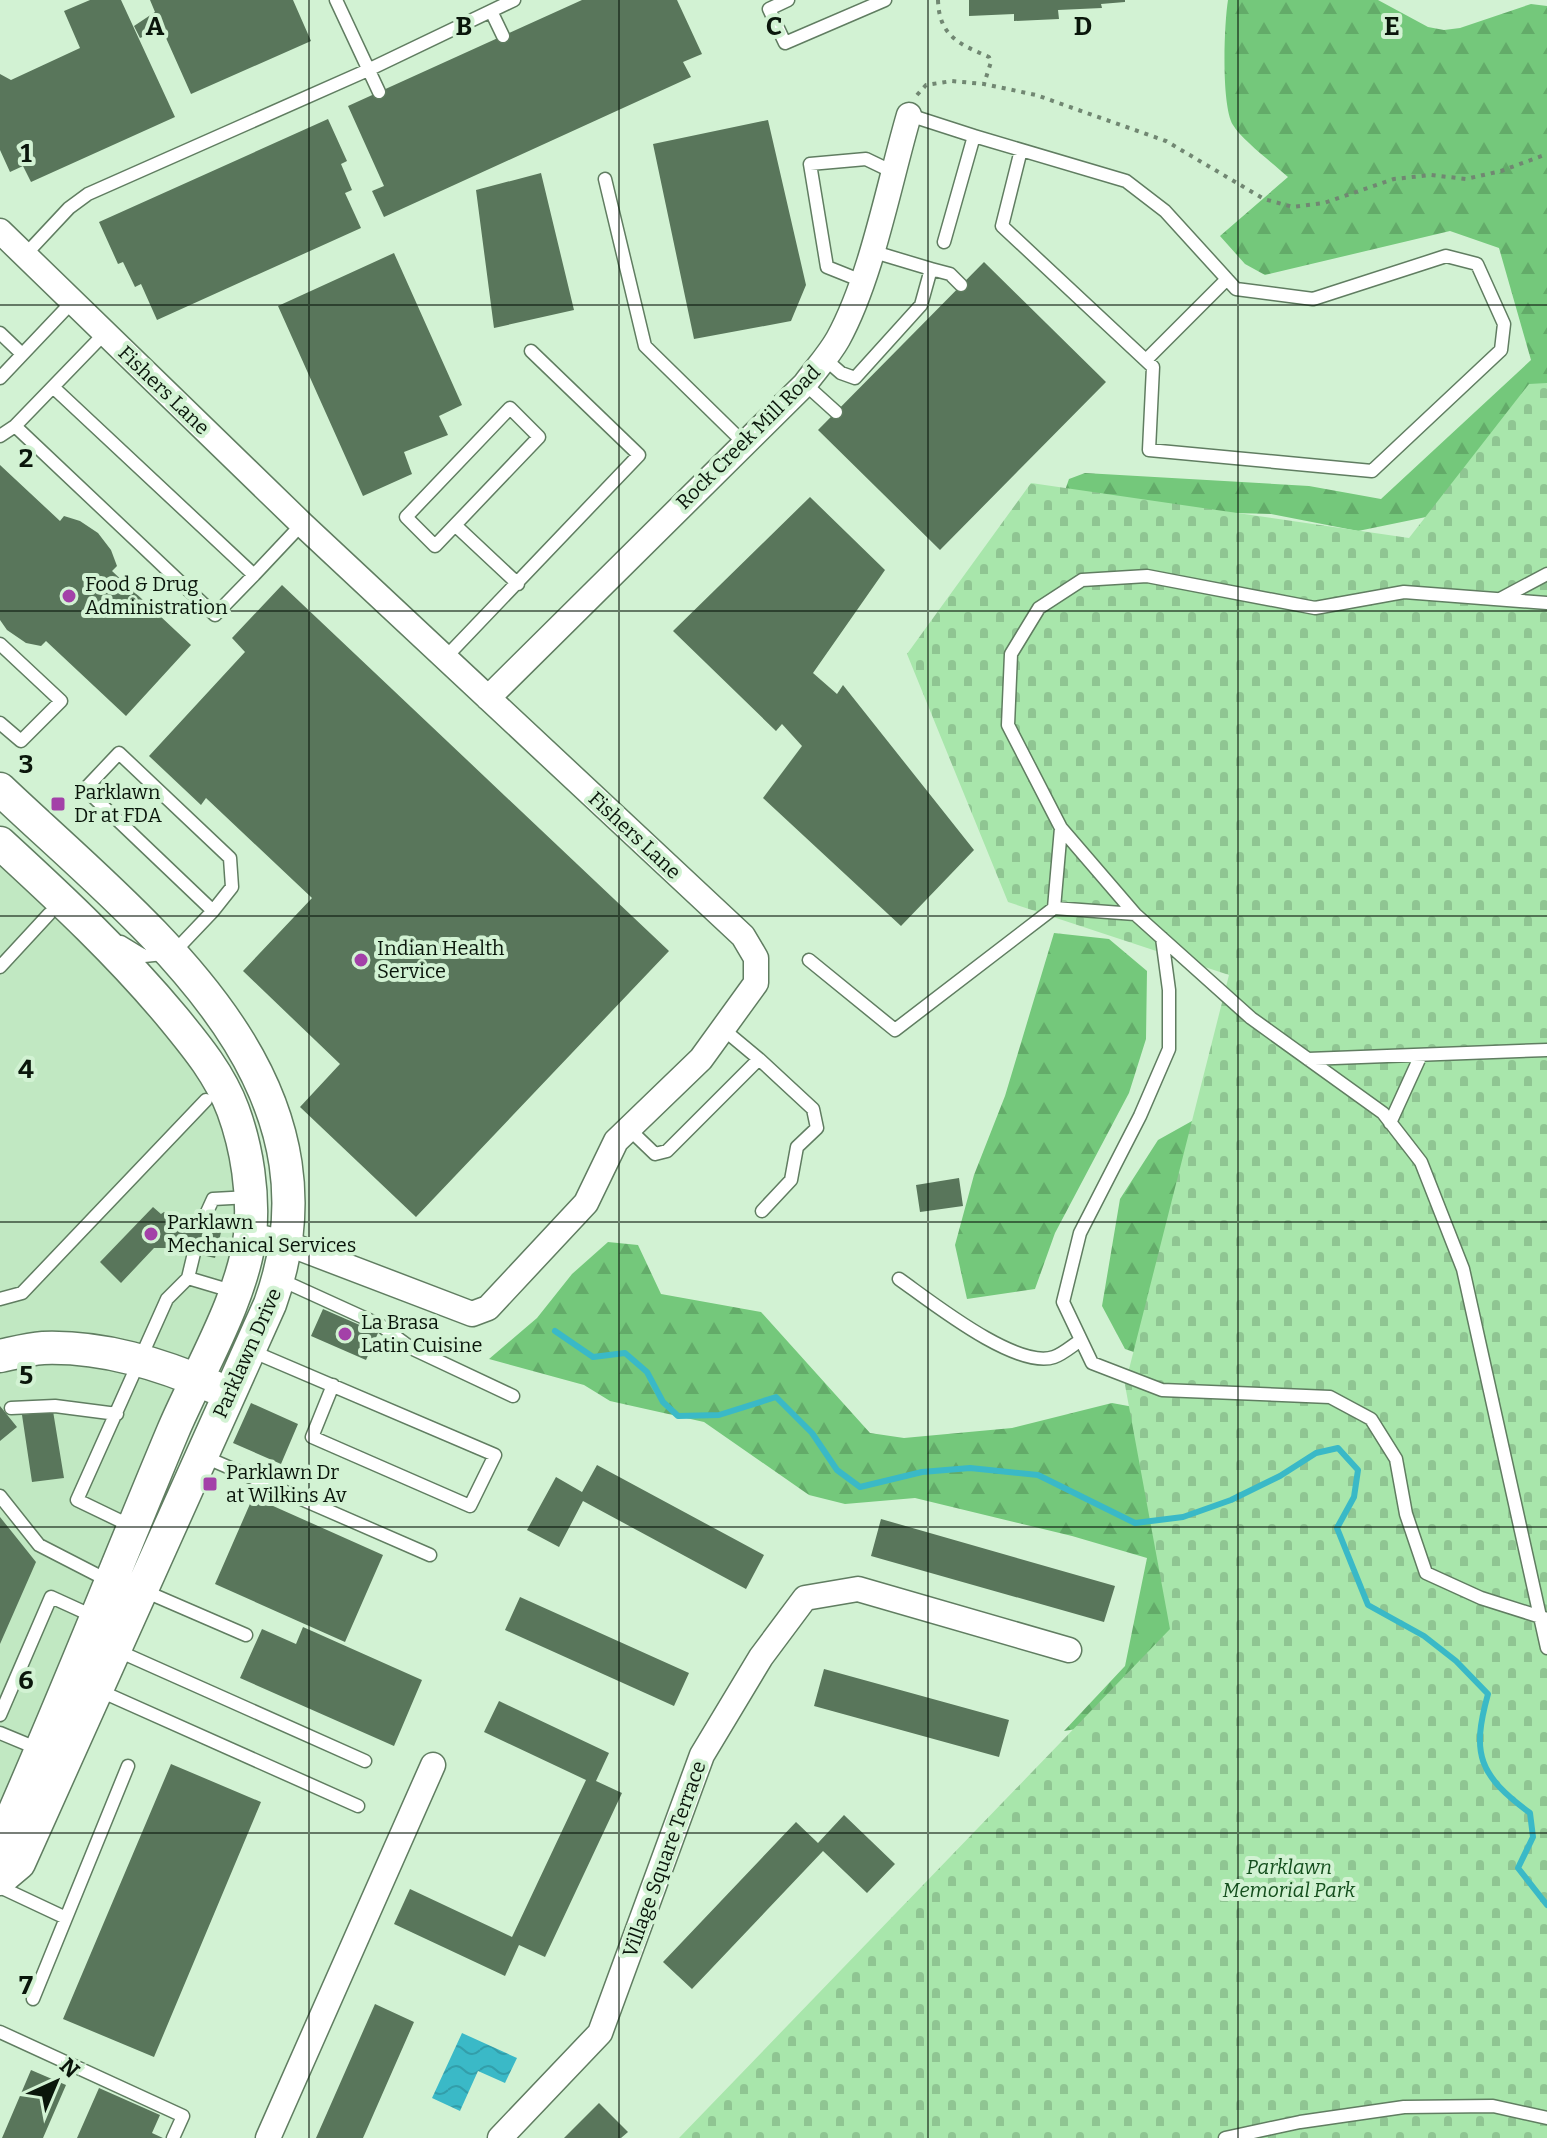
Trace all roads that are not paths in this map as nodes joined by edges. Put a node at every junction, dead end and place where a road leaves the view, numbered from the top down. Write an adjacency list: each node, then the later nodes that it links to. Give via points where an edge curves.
1 (336, 0): 7 (lane)
2 (514, 0): 5 (lane)
3 (788, 0): 4 (lane, via 769,9 785,43)
4 (885, 0)
5 (491, 11): 6 (lane); 7 (lane)
6 (503, 36)
7 (368, 70): 8 (lane); 17 (lane, via 88,194)
8 (379, 92)
9 (909, 115): 10 (lane); 12 (street, Rock Creek Mill Road)
10 (974, 136): 11 (lane); 15 (lane)
11 (1021, 150): 19 (lane, via 1126,181 1165,211); 28 (lane, via 1002,226)
12 (893, 172): 16 (street, Rock Creek Mill Road); 20 (lane, via 866,159 810,164 827,267)
13 (605, 179): 35 (lane, via 645,346)
14 (0, 231): 17 (street, Fishers Lane)
15 (944, 242)
16 (871, 251): 18 (lane); 20 (street, Rock Creek Mill Road)
17 (25, 255): 22 (street, Fishers Lane)
18 (931, 269): 21 (lane, via 950,274); 27 (lane, via 921,305 855,378)
19 (1227, 279): 28 (lane); 28 (lane, via 1236,289 1313,299 1446,256 1477,264 1504,324 1501,350 1372,471 1149,450 1153,367)
20 (862, 281): 27 (street, Rock Creek Mill Road)
21 (961, 285)
22 (73, 301): 24 (street, Fishers Lane); 26 (lane)
23 (0, 333): 26 (lane)
24 (105, 333): 31 (lane); 36 (street, Fishers Lane)
25 (531, 351): 40 (lane, via 639,455)
26 (22, 354): 29 (lane)
27 (825, 359): 30 (street, Rock Creek Mill Road)
28 (1146, 360)
29 (0, 378)
30 (805, 384): 32 (lane); 35 (street, Rock Creek Mill Road)
31 (53, 387): 33 (lane); 39 (lane)
32 (836, 412)
33 (15, 426): 34 (lane); 39 (lane, via 215,615)
34 (0, 436)
35 (744, 443): 45 (street, Rock Creek Mill Road)
36 (302, 524): 39 (lane); 44 (street, Fishers Lane)
37 (455, 525): 37 (lane, via 435,546 406,517 510,408 539,437); 40 (lane)
38 (1547, 574): 41 (lane)
39 (254, 575)
40 (518, 584): 44 (lane)
41 (1500, 599): 42 (lane); 48 (lane, via 1404,592 1315,608 1147,576 1082,580 1039,608 1011,654 1008,725)
42 (1547, 603)
43 (0, 644): 46 (lane, via 61,701 21,741)
44 (445, 658): 45 (street, Fishers Lane)
45 (488, 698): 58 (street, Fishers Lane, via 743,936 756,958 756,983)
46 (0, 723)
47 (0, 789): 55 (main road, Parklawn Drive)
48 (1061, 828): 50 (lane); 52 (lane)
49 (0, 843): 53 (main road, Parklawn Drive)
50 (1054, 908): 52 (lane); 56 (lane, via 895,1030)
51 (213, 911): 51 (lane, via 232,887 230,858 119,753 85,789); 55 (lane)
52 (1135, 914): 54 (lane)
53 (64, 915): 55 (lane, via 144,956); 57 (lane); 66 (main road, Parklawn Drive, via 133,971 212,1068)
54 (1162, 938): 62 (lane, via 1251,1018); 77 (lane, via 1169,1049 1080,1233 1063,1302)
55 (173, 953): 66 (main road, Parklawn Drive, via 232,1028 262,1080 280,1130)
56 (809, 960)
57 (0, 967)
58 (723, 1029): 61 (lane); 65 (street, Fishers Lane, via 701,1059)
59 (1547, 1050): 60 (lane)
60 (1421, 1055): 62 (lane); 64 (lane)
61 (759, 1059): 65 (lane, via 667,1151 655,1154); 67 (lane, via 813,1109 817,1128 797,1147 791,1180)
62 (1308, 1059): 64 (lane)
63 (206, 1100): 76 (lane, via 22,1293)
64 (1390, 1123): 94 (lane, via 1421,1162 1463,1269)
65 (629, 1129): 70 (street, Fishers Lane, via 616,1141 586,1203 488,1308 472,1314)
66 (263, 1176): 68 (lane, via 213,1199); 69 (main road, Parklawn Drive); 70 (main road, Parklawn Drive, via 288,1203)
67 (762, 1211)
68 (202, 1223)
69 (250, 1235): 70 (street, Fishers Lane); 75 (main road, Parklawn Drive)
70 (286, 1243): 73 (main road, Parklawn Drive)
71 (194, 1253): 72 (lane)
72 (188, 1278): 75 (lane); 80 (lane, via 167,1299)
73 (279, 1279): 78 (main road, Parklawn Drive); 84 (lane, via 380,1325 411,1348)
74 (899, 1279): 77 (lane, via 998,1345 1038,1358 1053,1357)
75 (235, 1292): 81 (main road, Parklawn Drive)
76 (0, 1299)
77 (1081, 1340): 94 (lane, via 1092,1363 1162,1390 1330,1397 1371,1419 1396,1459 1406,1514 1426,1573)
78 (249, 1350): 82 (lane); 83 (main road, Parklawn Drive)
79 (0, 1356): 80 (main road, via 42,1348 100,1350)
80 (141, 1360): 81 (main road); 86 (lane)
81 (196, 1379): 83 (main road); 89 (main road, Parklawn Drive)
82 (333, 1385): 82 (lane, via 495,1455 470,1506 312,1437)
83 (230, 1394): 87 (main road, Parklawn Drive)
84 (513, 1396)
85 (11, 1408): 86 (lane, via 55,1406)
86 (117, 1414): 89 (lane, via 77,1500)
87 (202, 1456): 90 (lane); 92 (main road, Parklawn Drive)
88 (0, 1496): 91 (lane, via 39,1545)
89 (133, 1527): 91 (main road, Parklawn Drive)
90 (430, 1555)
91 (110, 1582): 93 (main road, Parklawn Drive)
92 (142, 1590): 95 (lane); 97 (main road, Parklawn Drive)
93 (95, 1617): 100 (lane, via 51,1597); 102 (main road, Parklawn Drive)
94 (1543, 1618): 96 (lane)
95 (246, 1635)
96 (1547, 1648)
97 (115, 1649): 99 (main road, Parklawn Drive); 103 (lane)
98 (1069, 1650): 116 (street, Village Square Terrace, via 858,1589 805,1598 761,1657 702,1755 600,2033)
99 (96, 1689): 106 (lane); 108 (main road, Parklawn Drive, via 19,1863)
100 (0, 1715)
101 (0, 1733): 102 (lane)
102 (42, 1751): 107 (main road, Parklawn Drive)
103 (365, 1761)
104 (433, 1765): 115 (street)
105 (128, 1766): 110 (lane)
106 (358, 1806)
107 (0, 1844)
108 (0, 1879)
109 (0, 1887): 110 (lane)
110 (66, 1918): 111 (lane)
111 (33, 1999)
112 (0, 2032): 114 (lane, via 183,2116)
113 (1547, 2118): 117 (lane, via 1493,2106 1404,2107)
114 (173, 2138)
115 (268, 2138)
116 (500, 2138)
117 (1225, 2138)

